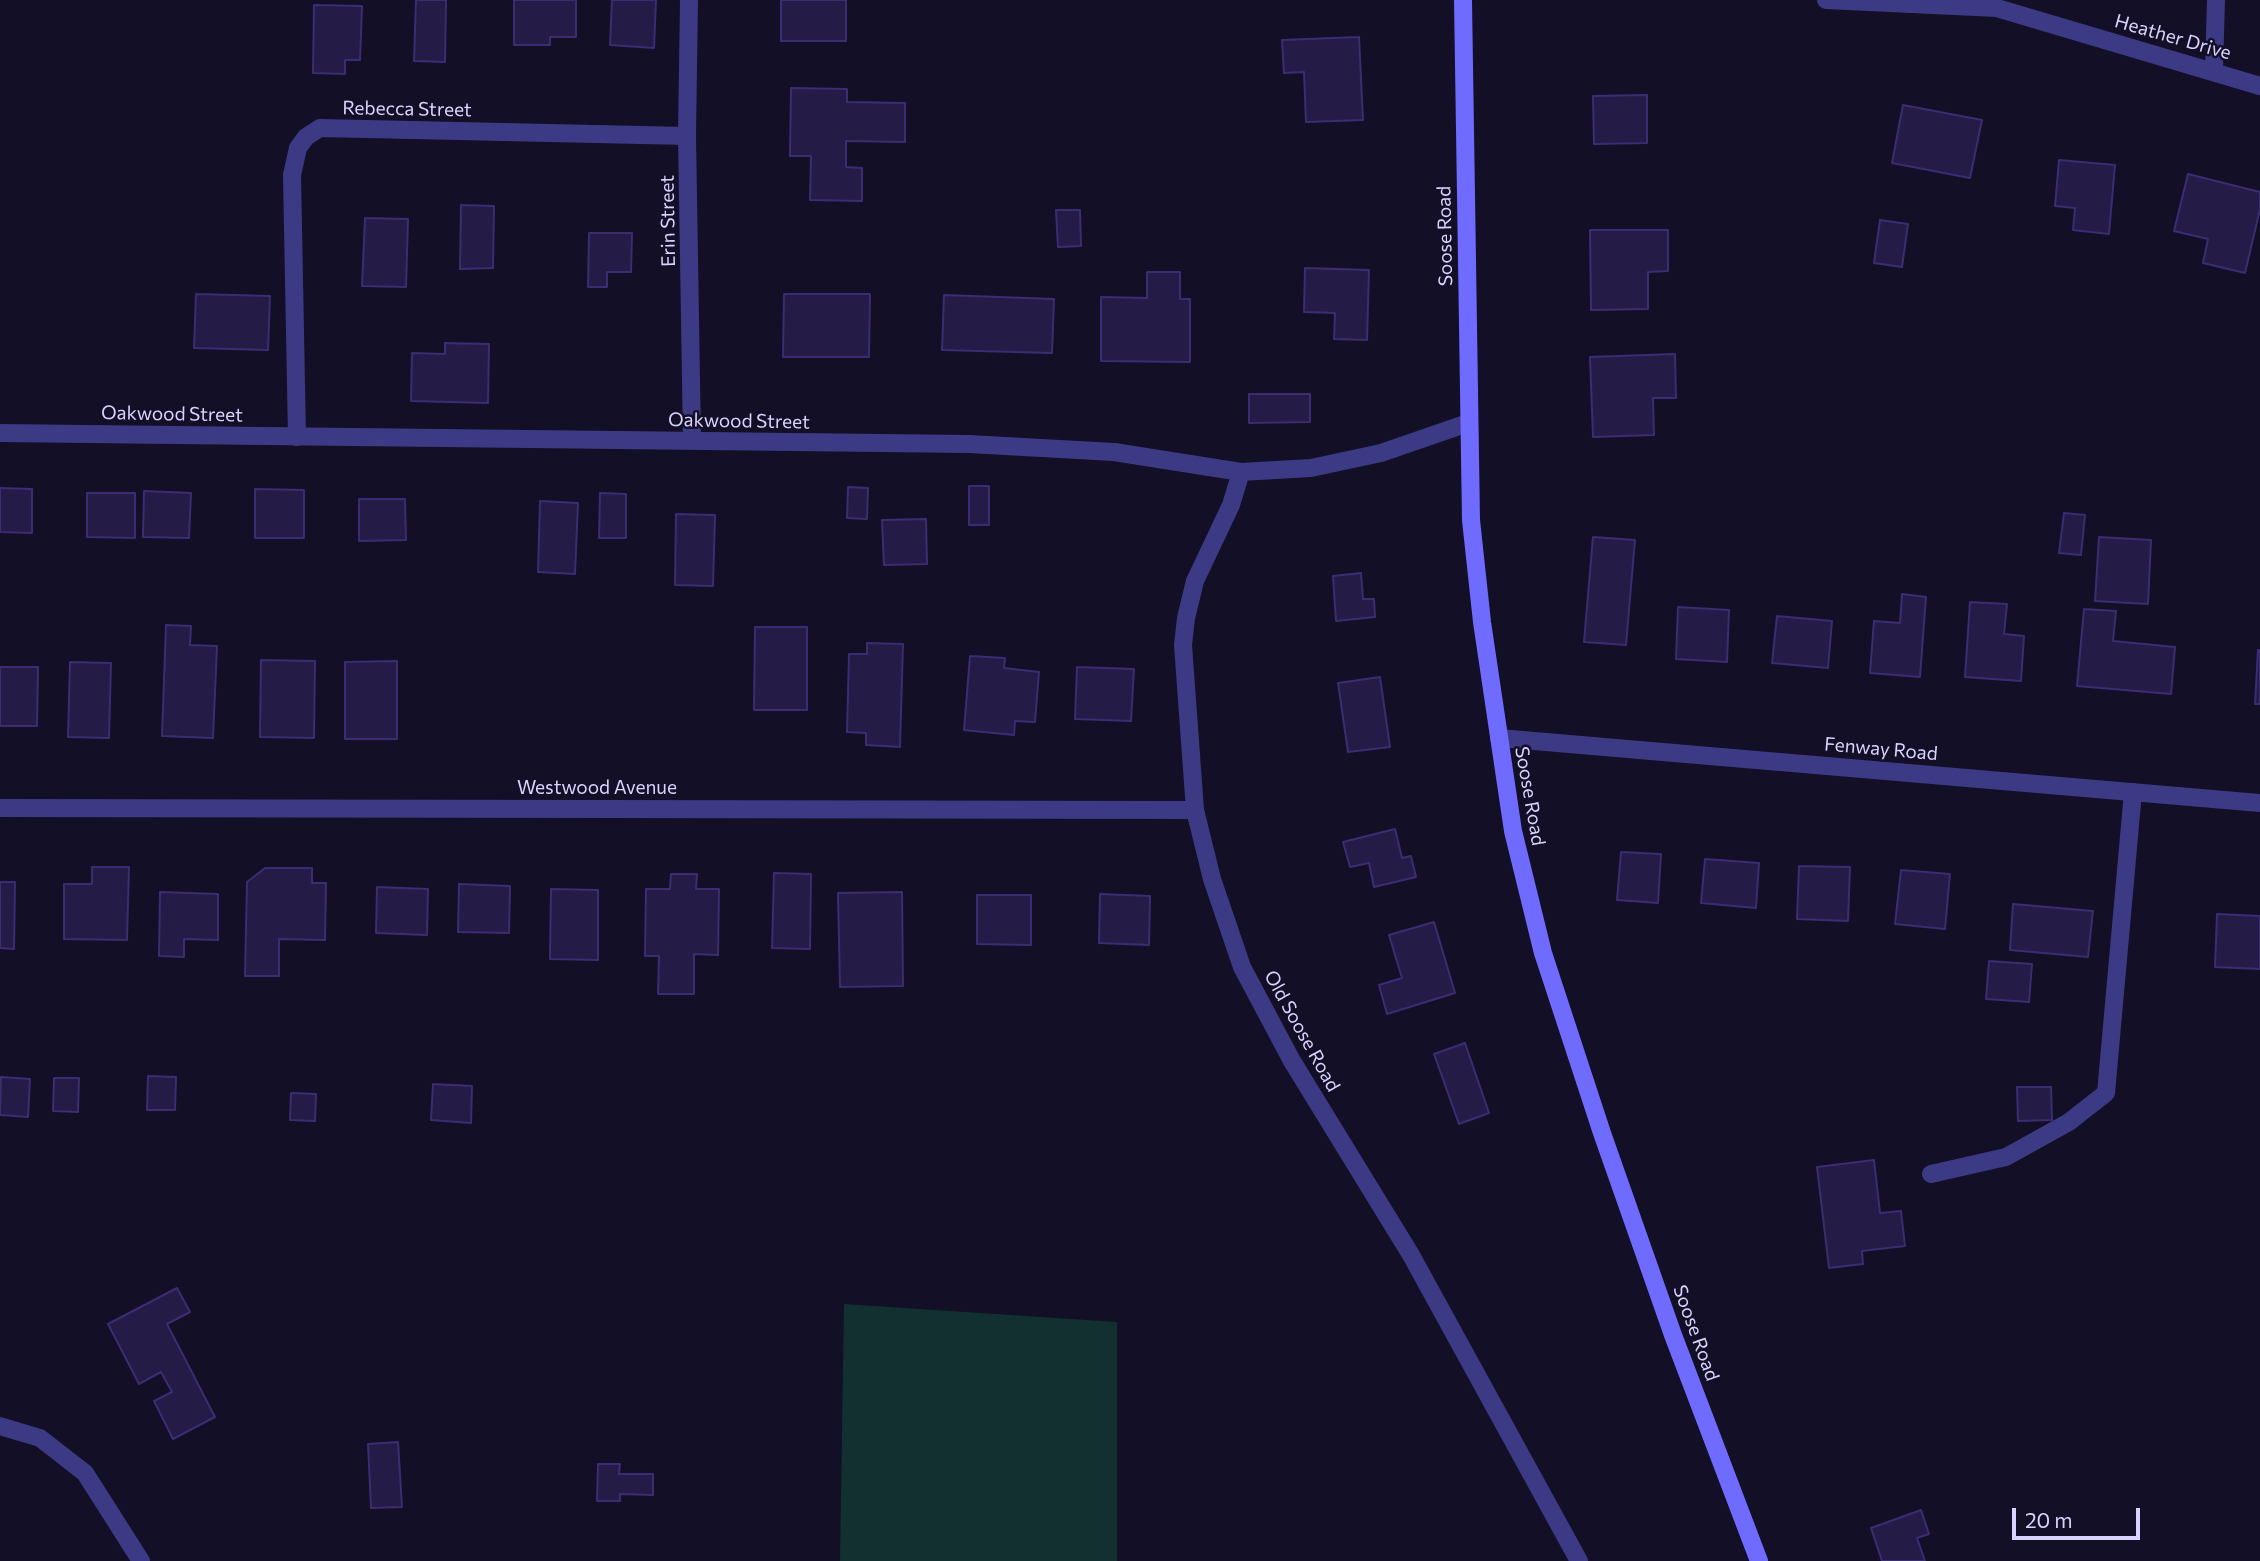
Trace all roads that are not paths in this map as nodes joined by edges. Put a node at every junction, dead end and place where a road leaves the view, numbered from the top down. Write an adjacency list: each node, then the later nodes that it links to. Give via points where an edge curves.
1 (689, 0): 7 (street, Erin Street)
2 (1464, 0): 8 (street, Soose Road)
3 (1826, 0): 5 (street, Heather Drive, via 1997,8)
4 (2216, 0): 5 (street)
5 (2214, 70): 6 (street, Heather Drive)
6 (2260, 86)
7 (687, 136): 10 (street, Rebecca Street, via 320,128 306,137 298,148 292,175); 11 (street, Erin Street)
8 (1468, 423): 12 (street, Oakwood Street, via 1381,453 1311,468); 13 (street, Soose Road, via 1472,533)
9 (0, 433): 10 (street, Oakwood Street)
10 (297, 437): 11 (street, Oakwood Street)
11 (692, 441): 12 (street, Oakwood Street, via 969,444 1114,452)
12 (1241, 472): 17 (street, Old Soose Road, via 1231,505 1195,581 1185,618)
13 (1499, 738): 14 (street, Fenway Road); 22 (street, Soose Road, via 1513,831 1543,953 1668,1322)
14 (2133, 792): 15 (street, Fenway Road); 18 (street, via 2106,1093 2069,1122 2006,1157)
15 (2260, 803)
16 (0, 808): 17 (street, Westwood Avenue)
17 (1195, 810): 21 (street, Old Soose Road, via 1212,879 1242,967 1292,1061 1411,1255)
18 (1931, 1174)
19 (0, 1426): 20 (street, via 40,1438 85,1474)
20 (141, 1561)
21 (1579, 1561)
22 (1759, 1561)

